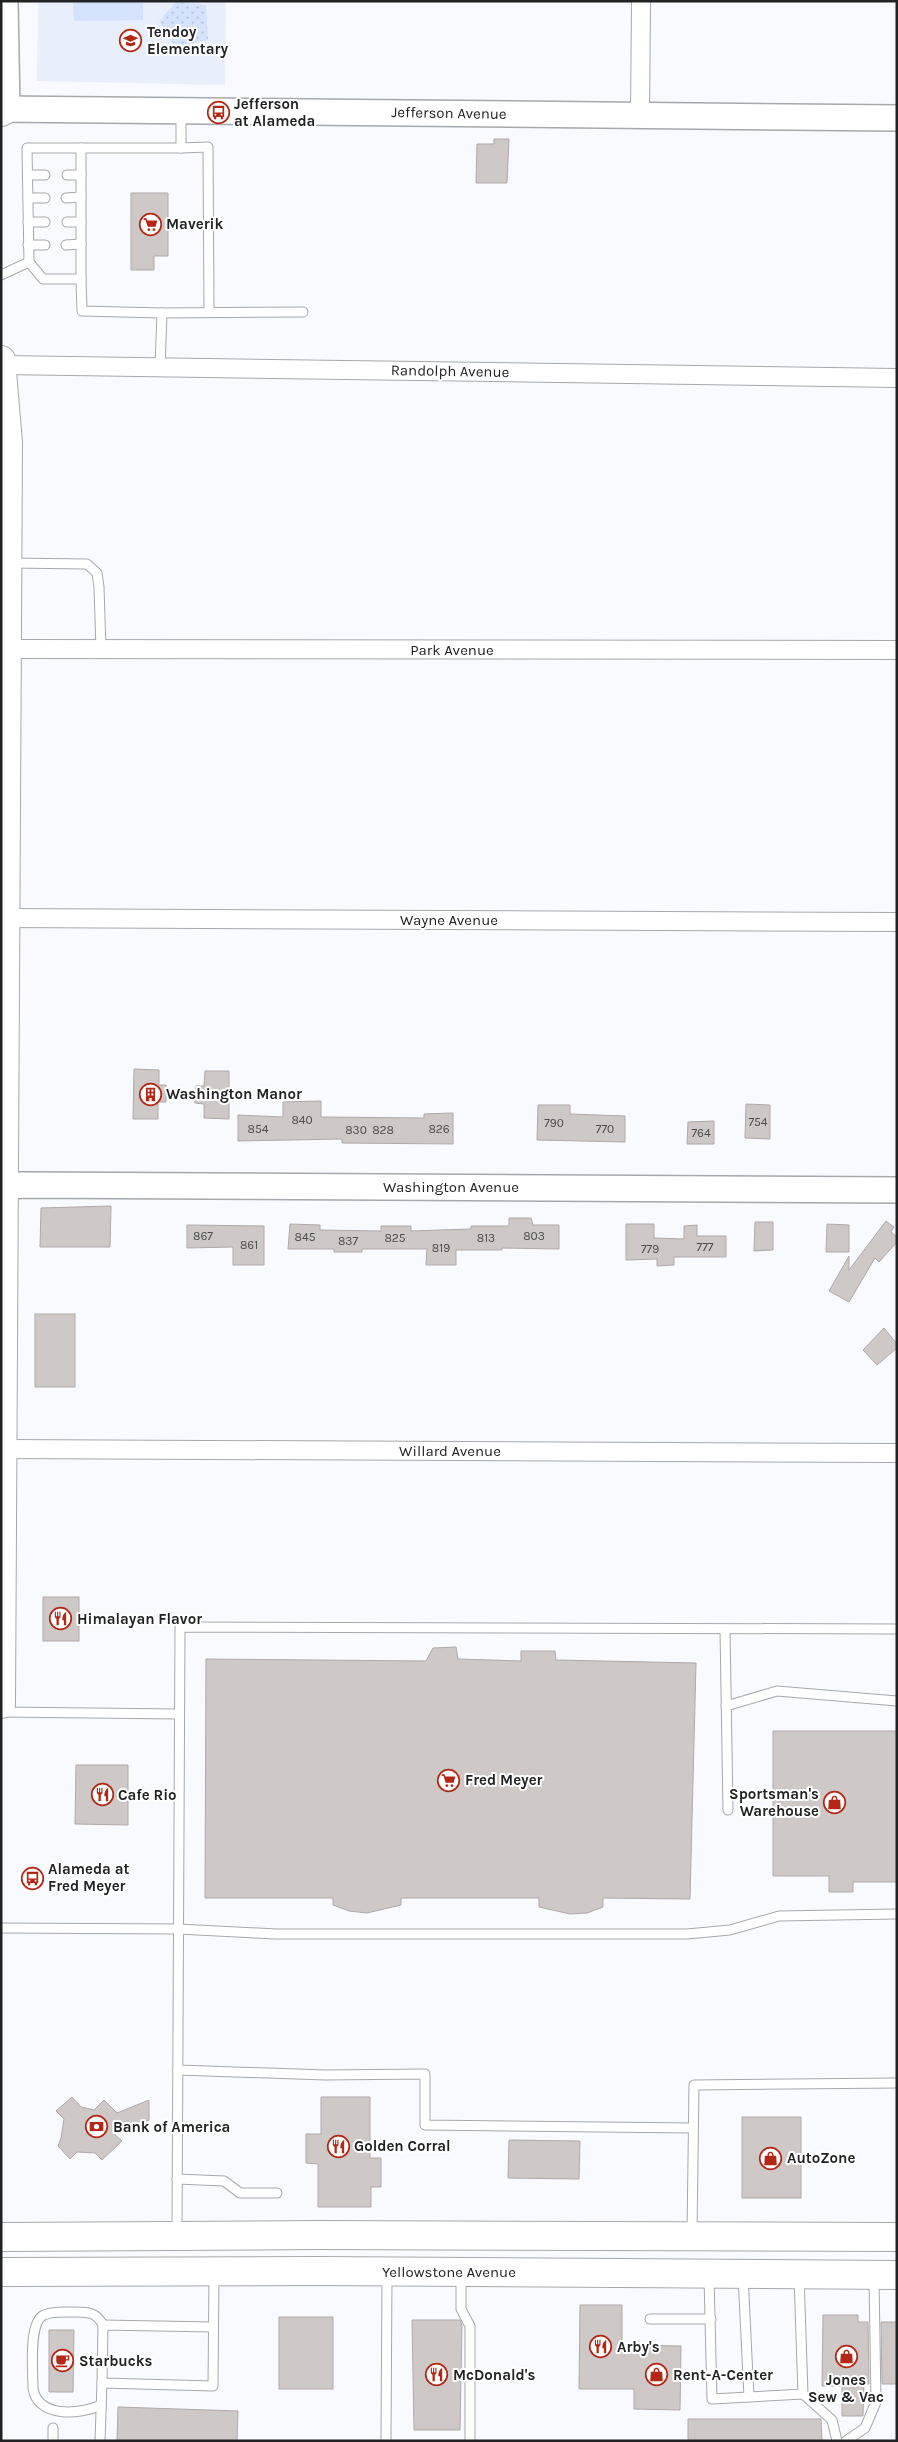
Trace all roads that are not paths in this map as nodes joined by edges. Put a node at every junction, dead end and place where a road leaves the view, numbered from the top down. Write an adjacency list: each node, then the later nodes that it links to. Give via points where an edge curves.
1 (5, 1): 3 (street)
2 (641, 1): 5 (street)
3 (3, 110): 4 (street, Jefferson Avenue)
4 (181, 110): 5 (street, Jefferson Avenue); 8 (lane)
5 (640, 115): 6 (street, Jefferson Avenue)
6 (897, 118)
7 (81, 148): 8 (lane); 9 (lane, via 27,148); 12 (lane)
8 (181, 148): 28 (lane, via 208,147)
9 (28, 175): 10 (lane); 14 (lane)
10 (45, 175)
11 (67, 175): 12 (lane)
12 (81, 175): 13 (lane)
13 (81, 197): 16 (lane); 20 (lane)
14 (28, 198): 15 (lane); 17 (lane)
15 (45, 198)
16 (66, 198)
17 (28, 222): 18 (lane); 22 (lane)
18 (45, 222)
19 (67, 222): 20 (lane)
20 (81, 222): 21 (lane)
21 (81, 244): 24 (lane); 27 (lane)
22 (28, 245): 23 (lane); 25 (lane)
23 (45, 245)
24 (66, 245)
25 (29, 262): 26 (lane); 27 (lane, via 44,280)
26 (1, 275)
27 (81, 279): 30 (lane, via 82,311)
28 (209, 312): 29 (lane); 30 (lane)
29 (303, 312)
30 (162, 313): 32 (lane)
31 (2, 362): 32 (street, Randolph Avenue); 34 (main road, via 8,443)
32 (160, 367): 33 (street, Randolph Avenue)
33 (897, 378)
34 (7, 563): 35 (main road); 36 (lane, via 87,564 98,580)
35 (7, 649): 36 (street, Park Avenue); 38 (main road)
36 (101, 649): 37 (street, Park Avenue)
37 (897, 650)
38 (3, 918): 39 (street, Wayne Avenue); 40 (main road)
39 (897, 922)
40 (5, 1187): 41 (street, Washington Avenue); 42 (main road)
41 (897, 1190)
42 (4, 1449): 43 (street, Willard Avenue); 44 (main road)
43 (897, 1453)
44 (2, 1501): 48 (main road)
45 (725, 1629): 46 (lane); 49 (lane); 51 (lane, via 180,1627)
46 (897, 1629)
47 (897, 1701): 49 (lane, via 777,1691)
48 (1, 1704)
49 (726, 1706): 52 (lane)
50 (1, 1712): 51 (lane)
51 (179, 1714): 55 (lane)
52 (728, 1810)
53 (897, 1914): 55 (lane, via 779,1916 730,1930 687,1934 276,1934)
54 (1, 1928): 55 (lane)
55 (178, 1929): 56 (lane)
56 (178, 2070): 58 (lane, via 326,2075 425,2074 425,2125); 59 (lane)
57 (897, 2083): 58 (lane, via 694,2085)
58 (692, 2128): 61 (lane)
59 (177, 2179): 60 (lane, via 224,2181 240,2193); 63 (lane)
60 (277, 2192)
61 (692, 2236): 63 (main road); 64 (main road)
62 (1, 2237): 63 (main road)
63 (177, 2237)
64 (897, 2237)
65 (1, 2272): 66 (main road, Yellowstone Avenue)
66 (214, 2272): 67 (main road, Yellowstone Avenue); 76 (lane)
67 (387, 2272): 68 (main road, Yellowstone Avenue); 84 (lane)
68 (461, 2272): 69 (main road, Yellowstone Avenue); 85 (lane, via 461,2309 470,2326)
69 (709, 2274): 71 (main road, Yellowstone Avenue); 74 (lane)
70 (885, 2275): 72 (main road, Yellowstone Avenue); 87 (lane, via 876,2402 865,2428)
71 (743, 2276): 72 (main road, Yellowstone Avenue); 79 (lane)
72 (799, 2276): 78 (lane)
73 (650, 2319): 74 (lane)
74 (711, 2320): 79 (lane, via 712,2399)
75 (102, 2325): 76 (lane); 77 (lane); 80 (lane, via 98,2317 89,2312 44,2315 36,2321 33,2388 34,2397 40,2404 65,2412 91,2410)
76 (213, 2327): 77 (lane, via 213,2386)
77 (102, 2383): 80 (lane)
78 (803, 2394): 79 (lane); 86 (lane, via 832,2420)
79 (749, 2397)
80 (101, 2405): 83 (lane)
81 (53, 2428): 82 (lane)
82 (53, 2441)
83 (100, 2441)
84 (386, 2441)
85 (470, 2441)
86 (837, 2441)
87 (846, 2441)

